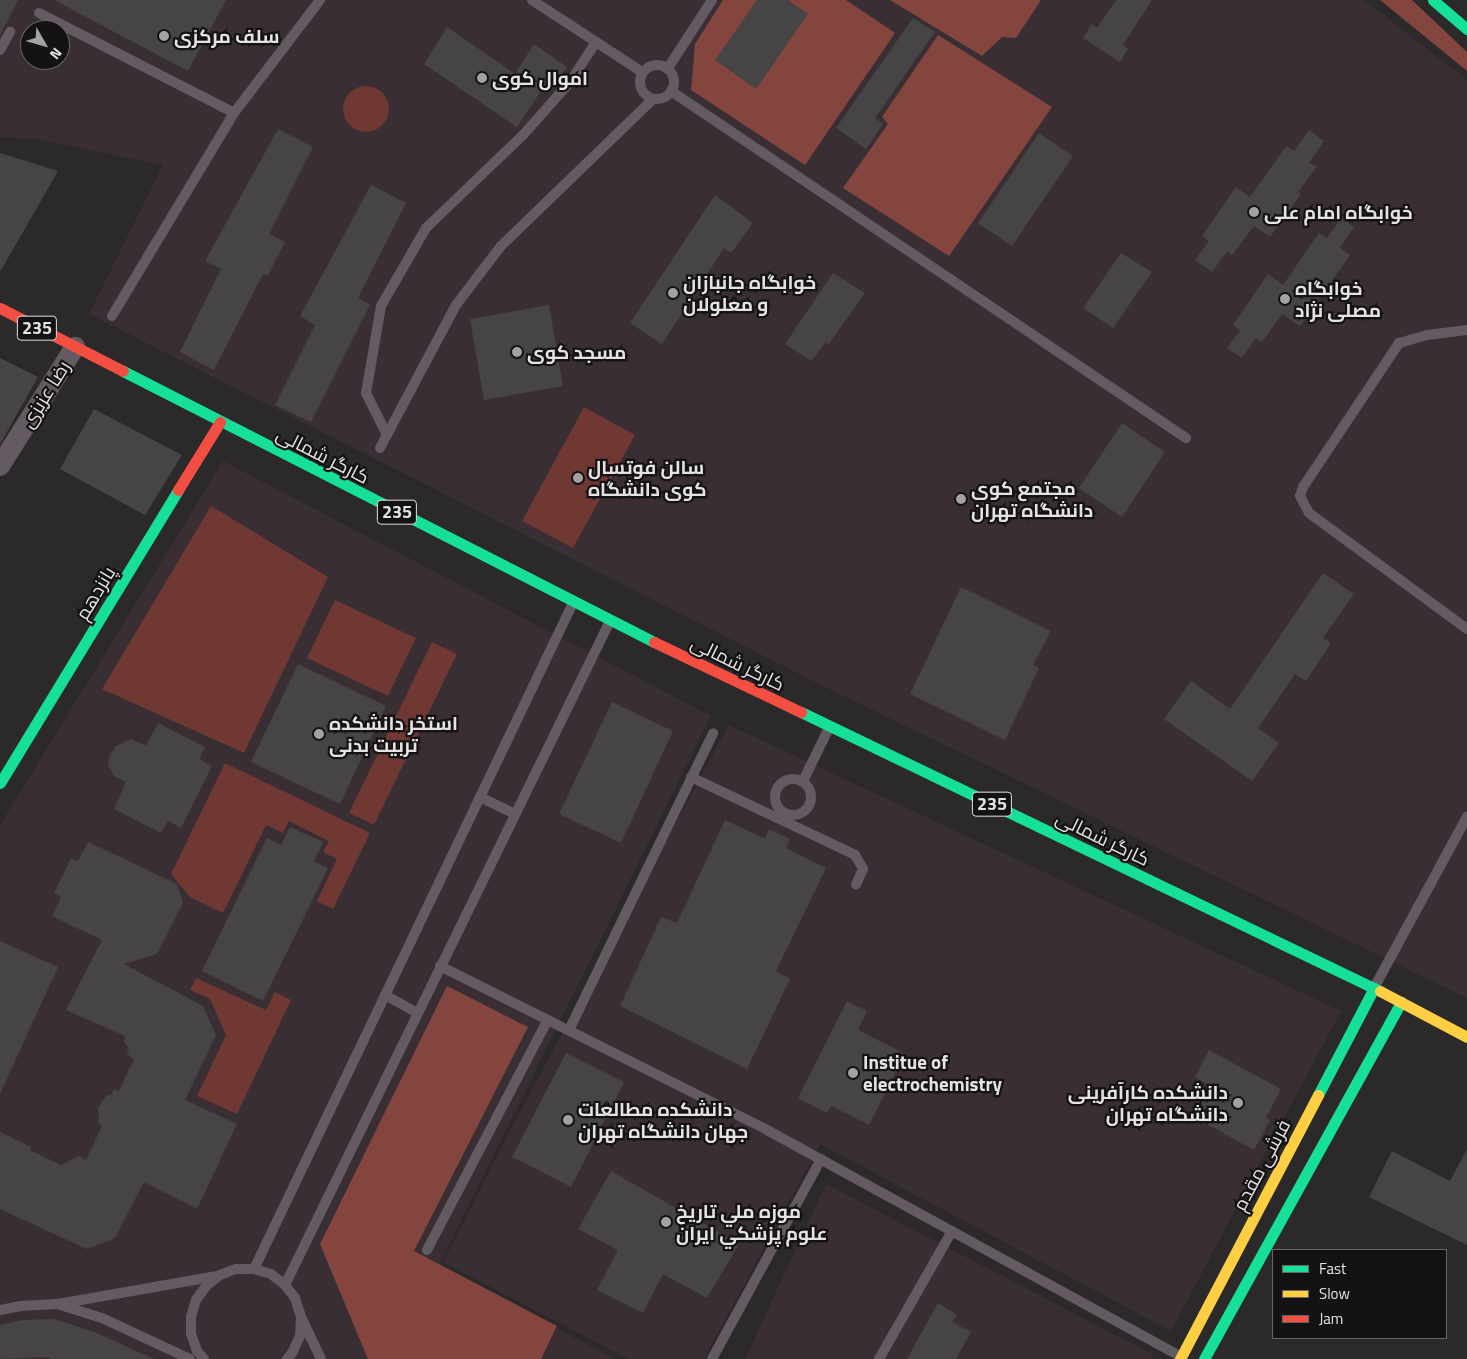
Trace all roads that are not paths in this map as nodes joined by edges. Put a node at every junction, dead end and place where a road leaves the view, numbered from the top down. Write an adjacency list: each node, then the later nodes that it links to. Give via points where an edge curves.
1 (320, 0): 14 (lane)
2 (532, 0): 8 (lane)
3 (712, 0): 10 (lane)
4 (1433, 0): 6 (main road)
5 (39, 13): 14 (lane)
6 (1467, 29)
7 (10, 32): 9 (lane)
8 (596, 42): 11 (lane); 20 (lane, via 570,82 522,135 426,228 381,306 366,393)
9 (0, 50)
10 (668, 68): 11 (lane, via 657,64); 12 (lane, via 674,78)
11 (642, 72): 13 (lane, via 639,83 643,94)
12 (671, 91): 13 (lane, via 665,97); 21 (lane)
13 (653, 99): 20 (lane, via 501,246 456,305)
14 (234, 113): 16 (lane)
15 (0, 308): 18 (main road, کارگر شمالی / 235)
16 (112, 316)
17 (1467, 330): 26 (lane, via 1426,335 1399,344 1300,496 1308,513)
18 (75, 347): 19 (main road, کارگر شمالی / 235); 23 (street, رضا عزیزی)
19 (220, 422): 24 (main road, کارگر شمالی / 235); 31 (main road, پانزدهم)
20 (387, 435): 22 (lane)
21 (1186, 438)
22 (380, 448)
23 (0, 466)
24 (574, 602): 25 (main road, کارگر شمالی / 235); 32 (lane)
25 (611, 621): 27 (main road, کارگر شمالی / 235); 33 (lane)
26 (1467, 629)
27 (830, 726): 30 (lane); 38 (main road, کارگر شمالی / 235)
28 (713, 733): 29 (lane)
29 (691, 777): 34 (lane); 43 (lane)
30 (803, 781): 34 (lane, via 810,790 811,802 798,814); 34 (lane, via 786,780 777,788 775,800)
31 (0, 783)
32 (480, 798): 33 (lane); 39 (lane)
33 (515, 814): 37 (lane)
34 (785, 817): 36 (lane, via 855,855 863,869)
35 (1467, 817): 38 (lane)
36 (856, 885)
37 (440, 966): 41 (lane); 42 (lane)
38 (1374, 988): 40 (main road, کارگر شمالی / 235); 54 (main road, فرشی مقدم)
39 (385, 995): 41 (lane); 48 (lane)
40 (1402, 1002): 44 (main road, کارگر شمالی / 235); 61 (main road)
41 (417, 1013): 50 (lane)
42 (548, 1020): 43 (lane); 47 (lane)
43 (569, 1030): 45 (lane)
44 (1467, 1037)
45 (821, 1159): 46 (lane); 59 (lane)
46 (952, 1231): 54 (lane); 60 (lane)
47 (427, 1250)
48 (254, 1269): 49 (lane, via 236,1269); 50 (lane)
49 (220, 1275): 51 (lane); 56 (lane, via 196,1300 191,1317 191,1334 197,1351)
50 (285, 1284): 53 (lane, via 295,1298)
51 (57, 1304): 52 (lane); 55 (lane, via 102,1318)
52 (0, 1310)
53 (300, 1317): 57 (lane, via 300,1336); 58 (lane)
54 (1180, 1358)
55 (190, 1359)
56 (204, 1359)
57 (287, 1359)
58 (321, 1359)
59 (712, 1359)
60 (879, 1359)
61 (1204, 1359)

